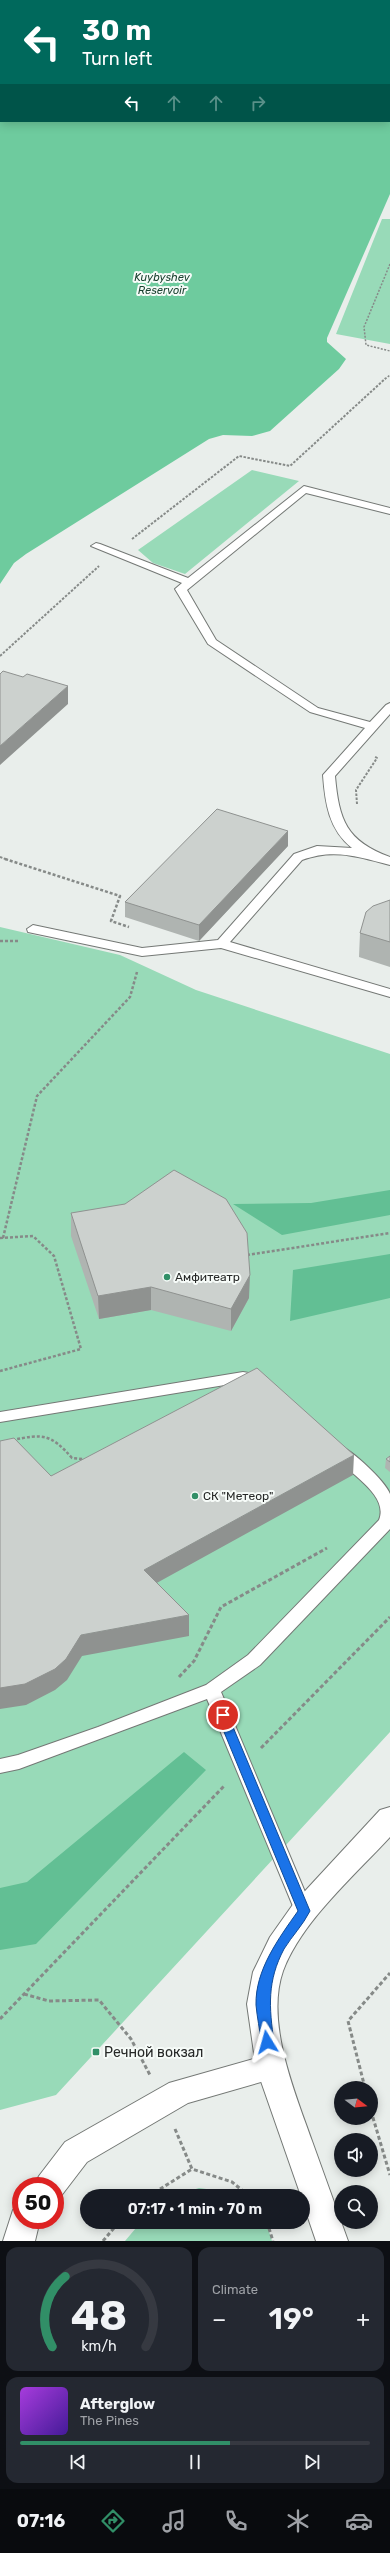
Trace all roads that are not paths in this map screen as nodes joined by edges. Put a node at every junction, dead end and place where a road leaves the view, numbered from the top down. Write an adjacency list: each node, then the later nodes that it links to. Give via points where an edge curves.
1 (390, 511): 3 (lane, via 304,489)
2 (96, 546): 3 (lane)
3 (190, 582): 5 (lane, via 182,589 212,642 314,710)
4 (390, 707): 5 (lane)
5 (373, 726): 6 (lane, via 329,775 331,804 343,834)
6 (368, 854): 7 (lane); 9 (lane, via 317,850 298,857)
7 (390, 861)
8 (33, 928): 9 (lane, via 142,952)
9 (222, 944): 10 (lane)
10 (390, 993)
11 (270, 1384): 12 (lane, via 243,1377)
12 (0, 1417)
13 (330, 1442): 14 (lane, via 380,1490 387,1502 389,1513 384,1525 254,1660)
14 (212, 1690): 15 (lane, via 104,1732 19,1762); 17 (lane)
15 (0, 1766)
16 (390, 1818): 17 (main road)
17 (304, 1911): 18 (main road, via 280,1946 268,1972 262,2004)
18 (271, 2067): 19 (main road, via 180,2092 76,2152); 22 (main road)
19 (57, 2177)
20 (22, 2229): 21 (main road)
21 (19, 2241)
22 (332, 2241)

